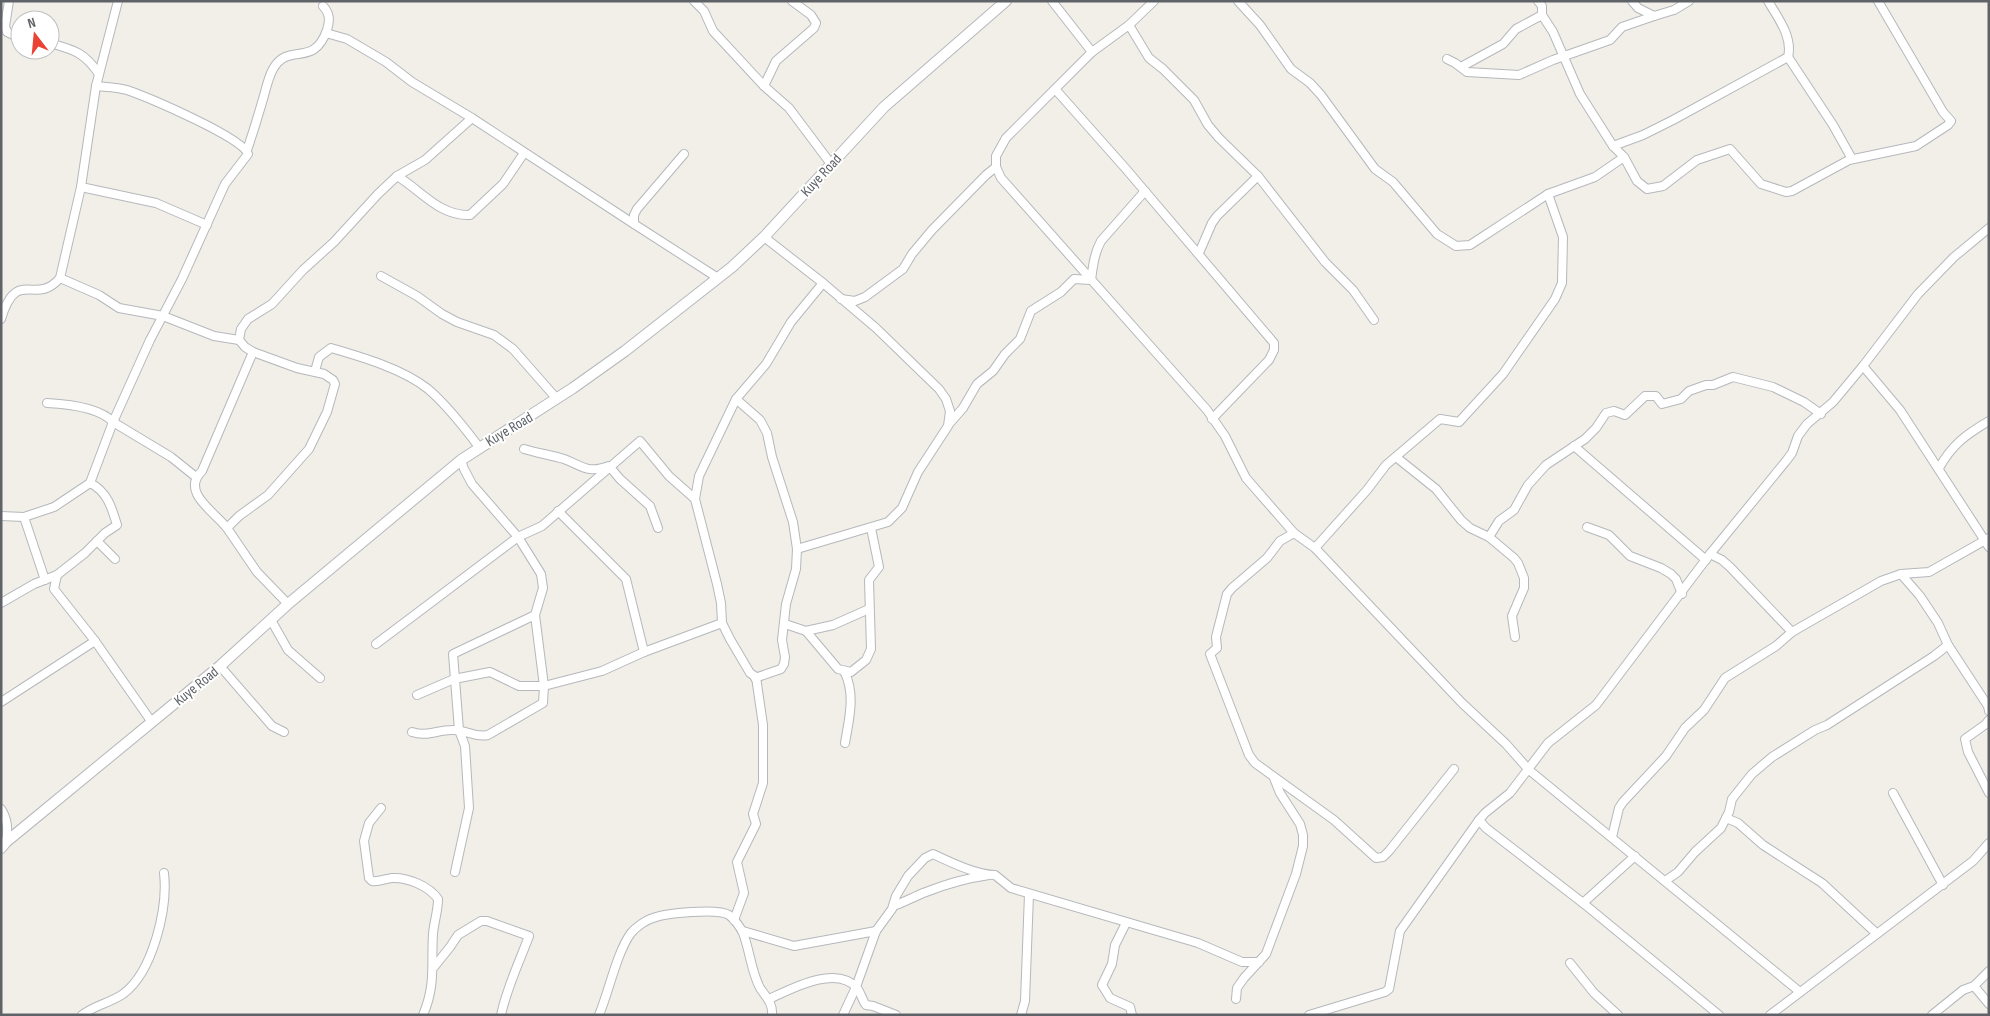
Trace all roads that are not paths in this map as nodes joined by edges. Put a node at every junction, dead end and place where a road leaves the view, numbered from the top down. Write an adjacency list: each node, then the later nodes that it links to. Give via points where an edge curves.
1 (9, 1): 19 (street, via 5,26)
2 (118, 1): 26 (street)
3 (792, 1): 28 (street, via 811,15 816,23 776,61)
4 (1006, 1): 37 (street, Kuye Road, via 884,107)
5 (1052, 1): 21 (street)
6 (1154, 1): 17 (street)
7 (1238, 1): 43 (street, via 1292,69 1321,95 1375,169 1393,182 1437,234 1456,246 1470,244)
8 (1538, 1): 15 (street)
9 (1632, 1): 16 (street)
10 (1689, 1): 16 (street)
11 (1768, 1): 23 (street, via 1786,34 1790,47)
12 (696, 2): 28 (street, via 713,31)
13 (1879, 2): 36 (street, via 1951,122 1916,146)
14 (323, 6): 18 (street, via 330,18)
15 (1542, 15): 22 (street); 25 (street, via 1516,28 1503,44)
16 (1654, 16): 22 (street, via 1622,27 1610,40)
17 (1129, 25): 21 (street); 40 (street, via 1149,58 1194,100 1208,125)
18 (326, 33): 30 (street, via 347,39); 32 (street, via 317,48 279,60 272,72)
19 (10, 34)
20 (60, 46): 26 (street, via 84,55)
21 (1092, 52): 29 (street)
22 (1564, 56): 25 (street, via 1519,75 1467,72); 31 (street, via 1580,94)
23 (1788, 57): 31 (street, via 1673,120); 36 (street)
24 (1447, 59): 25 (street)
25 (1461, 67)
26 (99, 74): 27 (street)
27 (96, 86): 32 (street, via 126,90 209,126); 41 (street)
28 (764, 86): 37 (street, via 789,108)
29 (1055, 89): 38 (street, via 1006,138 996,156); 42 (street)
30 (472, 118): 33 (street); 39 (street, via 425,160)
31 (1613, 146): 35 (street)
32 (247, 150): 45 (street, via 248,154 225,184)
33 (524, 153): 39 (street, via 504,184 470,215 457,216 440,207); 44 (street)
34 (684, 154): 44 (street, via 637,209)
35 (1624, 158): 36 (street, via 1637,181 1647,189 1663,186 1697,160 1730,148 1761,184 1786,192); 43 (street, via 1595,177)
36 (1852, 159)
37 (831, 164): 47 (street, Kuye Road)
38 (996, 167): 52 (street, via 1001,178); 54 (street, via 932,230 903,269 865,297 855,301)
39 (397, 176): 59 (street, via 272,304 248,319)
40 (1258, 176): 48 (street, via 1217,216); 58 (street)
41 (81, 187): 45 (street, via 156,203); 50 (street)
42 (1146, 191): 48 (street); 52 (street, via 1107,233 1093,260)
43 (1548, 194): 74 (street, via 1563,237 1562,283 1555,299 1503,374 1459,422 1440,419)
44 (634, 224): 51 (street)
45 (207, 225): 56 (street)
46 (1989, 228): 61 (street, via 1954,256 1918,294)
47 (764, 237): 51 (street, Kuye Road); 53 (street)
48 (1199, 253): 67 (street, via 1274,343 1269,360)
49 (380, 276): 63 (street, via 456,322 494,335 514,349)
50 (60, 278): 55 (street, via 47,288 14,292); 56 (street, via 99,295 119,308)
51 (718, 278): 63 (street, Kuye Road)
52 (1091, 280): 67 (street); 70 (street, via 1074,279 1061,292 1031,311 1020,339 977,384)
53 (824, 283): 54 (street); 64 (street, via 791,322 766,364)
54 (839, 298): 70 (street, via 876,328 939,389 950,412)
55 (3, 309): 57 (street)
56 (163, 316): 59 (street, via 214,336); 69 (street)
57 (1, 319)
58 (1374, 320)
59 (239, 340): 60 (street)
60 (253, 352): 62 (street); 78 (street, via 202,471)
61 (1863, 366): 66 (street); 77 (street, via 1900,410)
62 (315, 371): 72 (street, via 319,357 332,348 404,375 435,395); 85 (street, via 328,376 334,384 327,412 312,442 276,487)
63 (557, 399): 72 (street, Kuye Road)
64 (736, 399): 80 (street, via 699,476); 94 (street, via 760,420 767,432 794,522)
65 (47, 403): 69 (street, via 69,404 108,417)
66 (1821, 414): 71 (street, via 1773,388 1733,377 1713,386 1689,391 1670,403 1662,404 1656,396 1645,396 1625,415 1614,411 1606,413 1596,428); 95 (street, via 1807,424 1792,453)
67 (1212, 419): 88 (street, via 1225,436 1246,478)
68 (1989, 421): 77 (street, via 1949,451)
69 (113, 422): 78 (street, via 171,456); 79 (street)
70 (948, 426): 87 (street, via 918,472 897,514 888,522)
71 (1574, 446): 90 (street, via 1546,465 1528,485 1514,510 1499,521); 95 (street)
72 (479, 447): 75 (street, Kuye Road)
73 (524, 449): 76 (street, via 564,459 587,470)
74 (1396, 456): 90 (street, via 1436,489 1466,524); 93 (street)
75 (461, 460): 89 (street, via 472,484); 102 (street, Kuye Road)
76 (609, 466): 80 (street, via 640,441 669,476); 81 (street); 86 (street, via 650,506)
77 (1939, 468): 92 (street)
78 (196, 477): 85 (street, via 194,488 213,516)
79 (90, 483): 83 (street, via 54,507); 91 (street, via 105,494 117,525)
80 (695, 499): 106 (street, via 717,584)
81 (558, 511): 89 (street, via 542,526); 114 (street, via 626,579)
82 (1, 516): 83 (street)
83 (24, 517): 99 (street)
84 (1587, 527): 100 (street, via 1609,535 1630,556 1671,574)
85 (226, 528): 102 (street, via 257,572)
86 (658, 528)
87 (870, 528): 94 (street); 103 (street, via 879,567 869,580)
88 (1294, 533): 93 (street); 132 (street, via 1280,541 1267,558 1232,588 1216,637 1217,648 1210,654 1249,755)
89 (518, 537): 104 (street, via 541,574 543,588); 112 (street)
90 (1489, 537): 110 (street, via 1514,558 1524,578 1523,595 1512,616)
91 (97, 541): 96 (street); 98 (street)
92 (1988, 542): 97 (street, via 1928,572)
93 (1315, 548): 131 (street)
94 (797, 549): 107 (street)
95 (1708, 557): 100 (street); 109 (street, via 1722,560 1730,567)
96 (116, 559)
97 (1901, 574): 109 (street, via 1881,581); 113 (street, via 1938,623)
98 (57, 575): 99 (street); 111 (street, via 54,588)
99 (46, 580): 101 (street)
100 (1682, 594): 131 (street, via 1596,705 1548,743)
101 (1, 603)
102 (288, 604): 105 (street, Kuye Road)
103 (869, 609): 108 (street, via 833,625); 116 (street, via 870,648 866,660 857,669)
104 (535, 614): 119 (street, via 452,654); 120 (street)
105 (271, 620): 115 (street, Kuye Road); 117 (street, via 288,650)
106 (722, 623): 114 (street); 118 (street)
107 (785, 624): 108 (street); 118 (street, via 782,640 784,664)
108 (806, 631): 116 (street, via 838,669)
109 (1792, 632): 139 (street, via 1725,678 1704,710 1623,802)
110 (1515, 637)
111 (95, 641): 122 (street); 125 (street)
112 (376, 644)
113 (1948, 646): 123 (street); 137 (street, via 1827,725 1772,756 1732,798)
114 (644, 652): 120 (street, via 602,671)
115 (220, 666): 125 (street, Kuye Road); 127 (street, via 272,726)
116 (844, 671): 129 (street, via 851,692)
117 (320, 678)
118 (755, 678): 151 (street, via 763,725 763,783 753,814 756,824 737,862 744,893)
119 (454, 679): 120 (street, via 490,672 519,686); 121 (street); 126 (street)
120 (544, 686): 126 (street, via 543,704 488,735)
121 (417, 695)
122 (1, 702)
123 (1989, 707)
124 (1989, 720): 133 (street, via 1966,739 1968,752)
125 (152, 721): 141 (street, Kuye Road)
126 (459, 730): 128 (street, via 421,735); 143 (street, via 464,746 469,808)
127 (284, 732)
128 (412, 732)
129 (845, 743)
130 (1454, 769): 132 (street, via 1389,852 1376,858 1334,820)
131 (1529, 770): 138 (street, via 1510,793); 139 (street)
132 (1273, 776): 156 (street, via 1300,824 1303,846 1266,954)
133 (1989, 793)
134 (1893, 794): 147 (street)
135 (1, 808): 141 (street, via 8,828)
136 (380, 808): 158 (street, via 364,841 367,872 372,881 402,878 435,894 438,907 433,937)
137 (1726, 818): 146 (street, via 1721,828); 155 (street, via 1738,823 1822,884)
138 (1480, 820): 149 (street); 175 (street, via 1400,931 1389,989)
139 (1612, 837): 142 (street)
140 (1989, 843): 147 (street, via 1973,861)
141 (4, 845)
142 (1635, 856): 146 (street); 149 (street)
143 (455, 872)
144 (164, 873): 166 (street, via 165,895 157,939 140,977 122,995)
145 (996, 874): 148 (street, via 1010,888); 150 (street, via 970,878); 150 (street, via 960,866 933,854 908,876)
146 (1665, 881): 162 (street)
147 (1943, 884): 155 (street)
148 (1029, 894): 152 (street); 173 (street, via 1025,1001)
149 (1583, 903): 177 (street)
150 (893, 906): 154 (street)
151 (734, 920): 153 (street); 169 (street, via 726,914 700,912 653,918 640,925 631,933 617,963)
152 (1126, 923): 156 (street, via 1198,943 1242,962); 174 (street, via 1102,985 1110,998 1130,1007)
153 (743, 931): 154 (street, via 794,946); 163 (street, via 756,979)
154 (876, 931): 161 (street)
155 (1876, 933): 162 (street)
156 (1259, 962): 164 (street, via 1237,988)
157 (1570, 964): 176 (street)
158 (434, 966): 167 (street); 168 (street, via 458,934 487,920 529,936)
159 (1989, 972): 160 (street)
160 (1974, 986): 165 (street); 179 (street, via 1963,990)
161 (856, 987): 163 (street, via 843,980 825,978); 171 (street); 172 (street, via 866,1005)
162 (1800, 992): 178 (street)
163 (769, 999): 170 (street)
164 (1236, 999)
165 (1989, 1004)
166 (82, 1015)
167 (423, 1015)
168 (501, 1015)
169 (599, 1015)
170 (772, 1015)
171 (843, 1015)
172 (896, 1015)
173 (1021, 1015)
174 (1132, 1015)
175 (1310, 1015)
176 (1618, 1015)
177 (1720, 1015)
178 (1770, 1015)
179 (1932, 1015)

